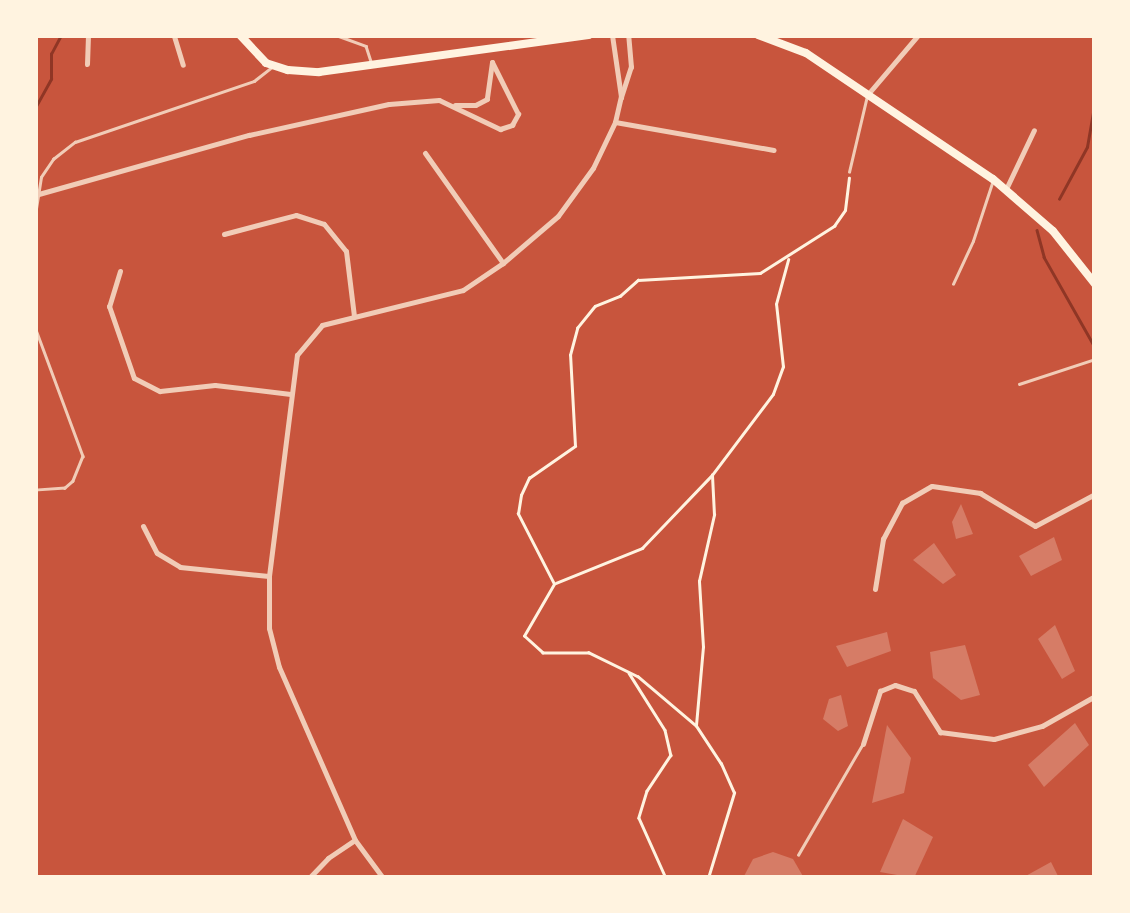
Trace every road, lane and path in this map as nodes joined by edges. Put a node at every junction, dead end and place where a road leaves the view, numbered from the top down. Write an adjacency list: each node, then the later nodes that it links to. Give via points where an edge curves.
1 (88, 35): 12 (street)
2 (174, 35): 13 (street)
3 (240, 35): 14 (main road)
4 (336, 35): 15 (lane, via 366,46)
5 (588, 35): 10 (main road)
6 (612, 35): 17 (street)
7 (628, 35): 16 (street)
8 (918, 35): 20 (street)
9 (761, 36): 20 (main road, via 806,53)
10 (490, 50): 11 (street); 15 (main road)
11 (492, 62): 18 (street); 19 (street)
12 (86, 64)
13 (183, 65)
14 (274, 66): 15 (main road, via 319,72); 30 (lane, via 254,81 75,142 53,159)
15 (373, 67)
16 (631, 67): 17 (street); 21 (street)
17 (617, 68): 21 (street)
18 (504, 93): 19 (street); 22 (street, via 518,114 506,129)
19 (489, 94): 22 (street, via 474,105)
20 (868, 95): 27 (lane); 28 (main road)
21 (622, 96): 23 (street)
22 (455, 106): 30 (street, via 429,98 372,108)
23 (615, 122): 25 (street); 34 (street, via 593,168 558,216)
24 (1034, 130): 29 (street)
25 (774, 150)
26 (425, 153): 34 (street)
27 (850, 172): 33 (path, via 845,210 834,226)
28 (993, 179): 29 (main road); 36 (lane)
29 (1006, 189): 37 (main road, via 1054,231)
30 (37, 194): 31 (lane)
31 (35, 215)
32 (224, 234): 38 (street, via 296,215 324,224 346,251)
33 (788, 256): 43 (path, via 776,304 784,368 773,394); 48 (path, via 760,273 638,280 595,306 577,328 570,355 575,446 530,478 518,514)
34 (503, 264): 38 (street, via 463,290)
35 (120, 272): 42 (street, via 110,306 134,378 160,391 215,385)
36 (952, 284)
37 (1095, 284)
38 (354, 316): 42 (street, via 322,326 304,343)
39 (35, 327): 44 (lane, via 83,456 65,488)
40 (1095, 359): 41 (lane)
41 (1019, 384)
42 (290, 394): 47 (street)
43 (712, 475): 48 (path, via 642,548); 52 (path, via 714,515 699,581 703,646)
44 (35, 490)
45 (1095, 494): 49 (street, via 1036,526 980,493 932,486 902,503 884,539)
46 (143, 526): 47 (street, via 158,552 180,567)
47 (270, 576): 54 (street, via 269,628 279,667)
48 (554, 584): 50 (path, via 524,636 543,654 590,654)
49 (875, 589)
50 (628, 672): 52 (path); 56 (path, via 665,730 672,755 647,791 639,818)
51 (1095, 696): 53 (street, via 1042,726 994,739 940,732 914,691 895,685 880,691)
52 (696, 726): 59 (path, via 734,794)
53 (863, 744): 55 (lane)
54 (354, 840): 57 (street); 58 (street)
55 (798, 855)
56 (667, 876)
57 (309, 878)
58 (383, 878)
59 (708, 878)

